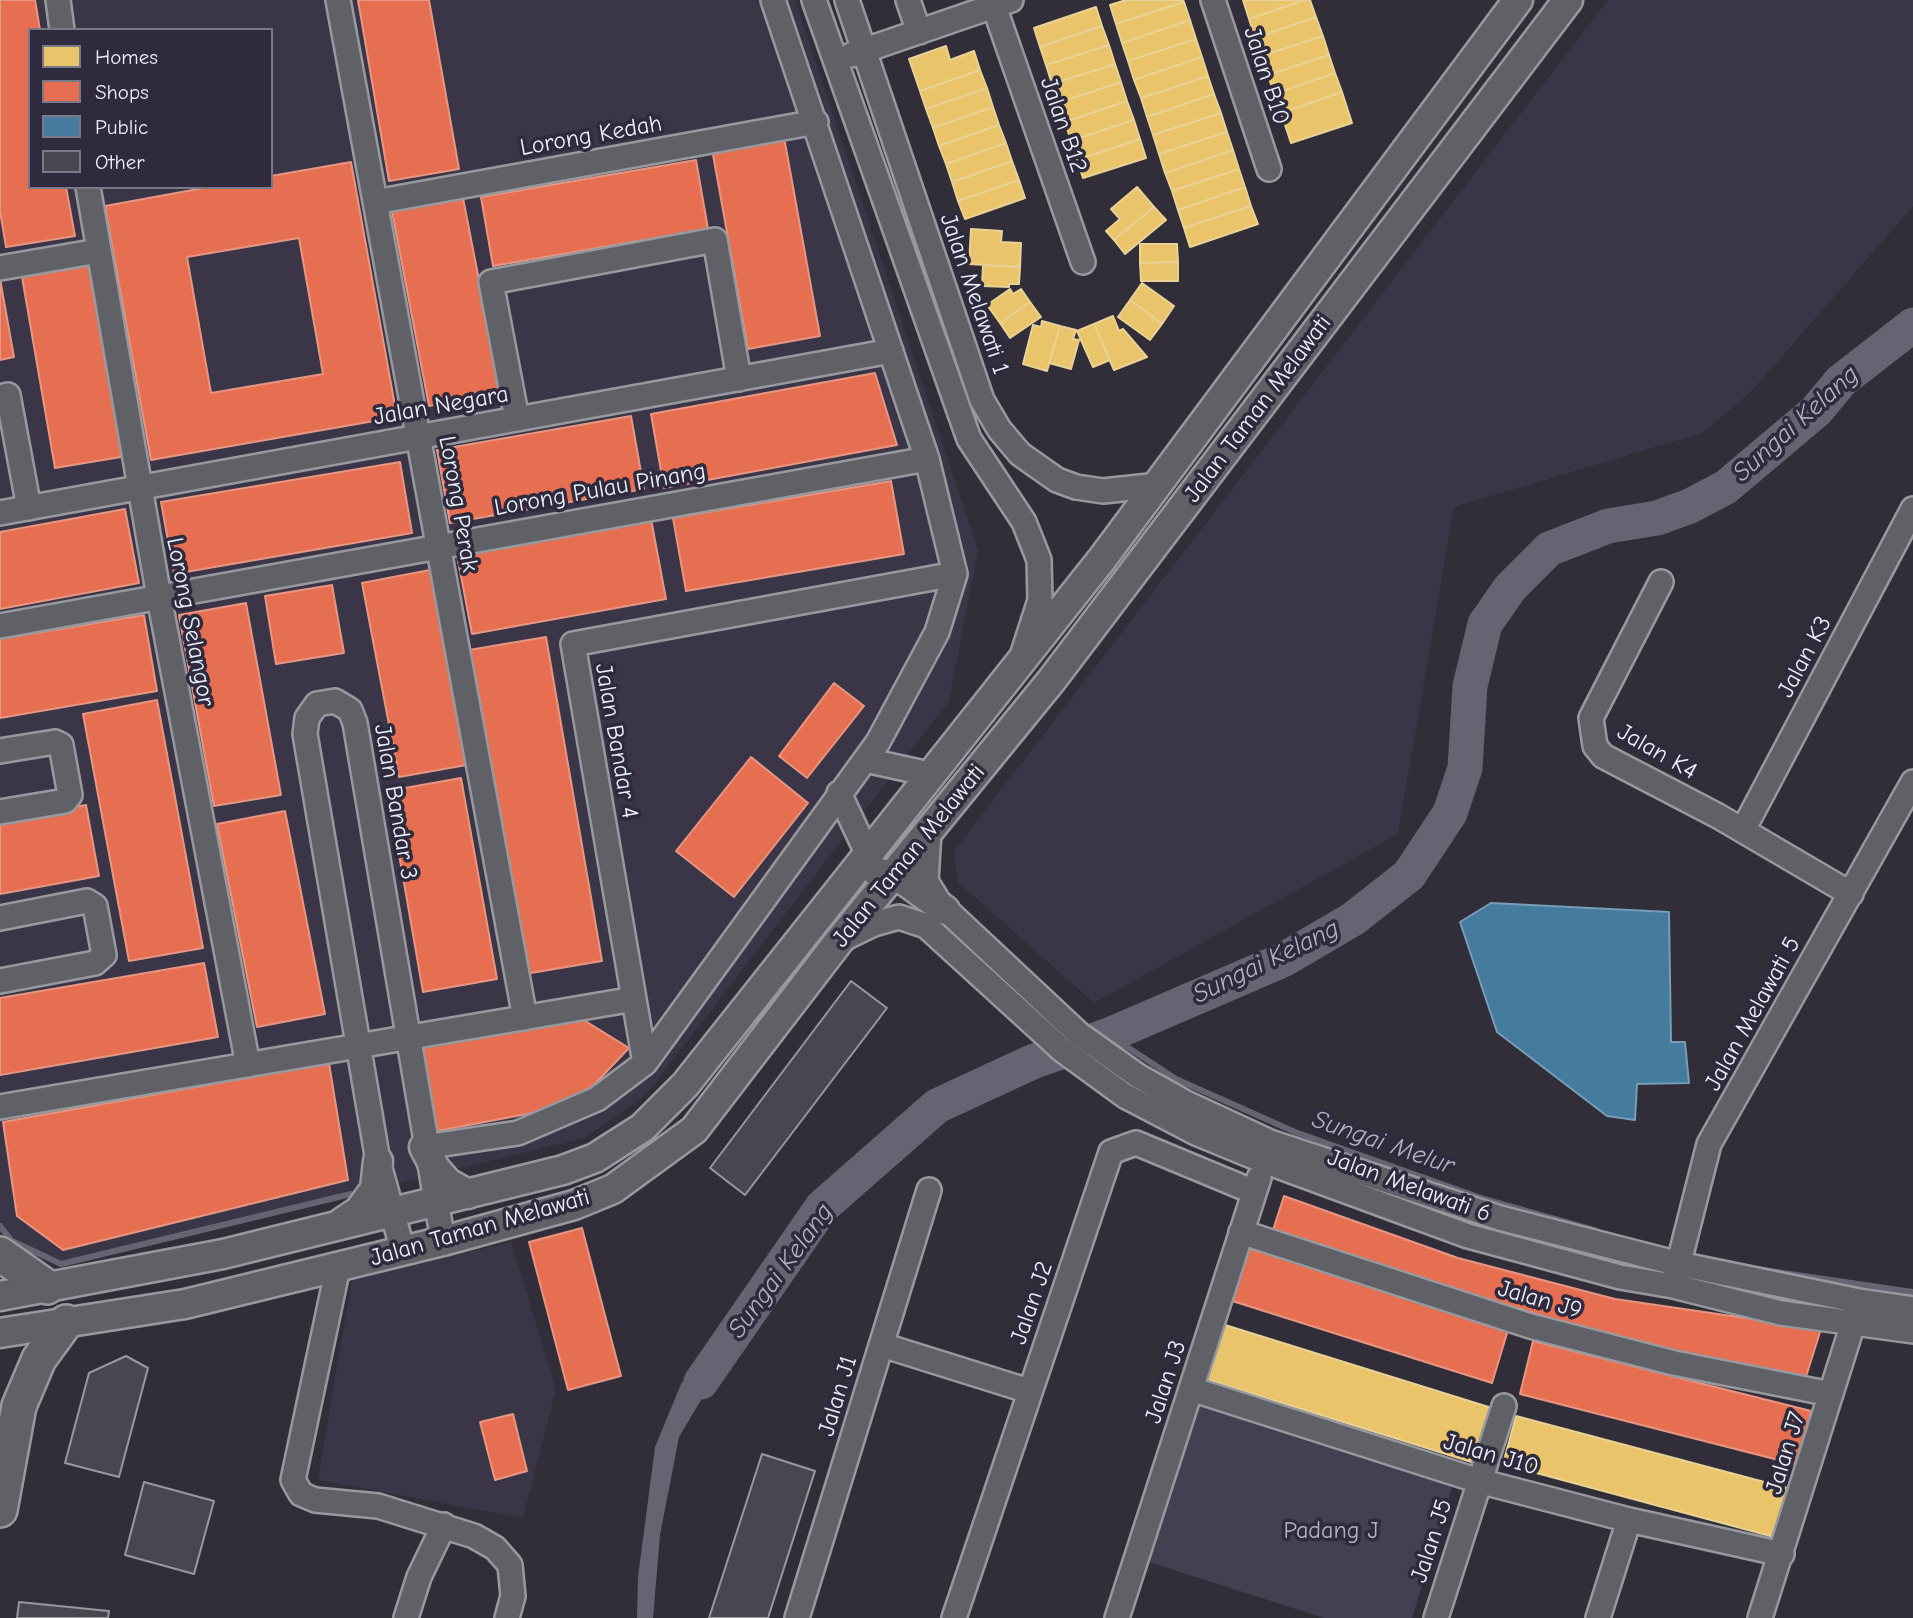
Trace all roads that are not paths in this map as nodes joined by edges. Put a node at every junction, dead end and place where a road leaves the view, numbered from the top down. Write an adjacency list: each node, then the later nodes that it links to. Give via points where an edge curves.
1 (58, 0): 12 (street)
2 (338, 0): 20 (street, Lorong Perak)
3 (773, 0): 14 (street)
4 (806, 0): 14 (street)
5 (814, 0): 16 (street)
6 (847, 0): 15 (street, Jalan Melawati 1)
7 (908, 0): 13 (street)
8 (1213, 0): 18 (street, Jalan B10)
9 (1518, 0): 30 (main road, Jalan Taman Melawati)
10 (1568, 0): 48 (main road, Jalan Taman Melawati, via 1058,673)
11 (1003, 3): 13 (street); 22 (street, Jalan B12)
12 (62, 28)
13 (919, 32): 15 (street)
14 (789, 46): 17 (street)
15 (865, 50): 16 (street); 30 (street, Jalan Melawati 1, via 982,400 999,429 1020,454 1057,480 1076,487 1103,491)
16 (835, 61): 40 (street, via 969,439 1024,522 1039,560 1040,600)
17 (816, 122): 20 (street, Lorong Kedah); 24 (street)
18 (1269, 169)
19 (88, 189): 21 (street, Lorong Selangor)
20 (375, 202): 28 (street, Lorong Perak)
21 (98, 251): 23 (street); 31 (street, Lorong Selangor)
22 (1083, 262)
23 (0, 268)
24 (891, 351): 25 (street, Jalan Negara); 29 (street)
25 (739, 379): 27 (street, Jalan Negara); 27 (street, via 715,240 491,282)
26 (0, 397): 32 (street, via 8,395)
27 (517, 419): 28 (street, Jalan Negara)
28 (419, 437): 31 (street, Jalan Negara); 35 (street, Lorong Perak)
29 (927, 459): 35 (street, Lorong Pulau Pinang); 36 (street)
30 (1159, 485): 40 (main road, Jalan Taman Melawati)
31 (139, 488): 32 (street, Jalan Negara); 38 (street, Lorong Selangor)
32 (29, 508): 34 (street, Jalan Negara)
33 (1913, 509): 47 (street, Jalan K3)
34 (0, 513)
35 (439, 547): 38 (street, Lorong Pulau Pinang); 58 (street, Lorong Perak)
36 (955, 574): 42 (street, via 937,632); 57 (street, Jalan Bandar 4, via 573,644)
37 (1661, 582): 47 (street, Jalan K4, via 1591,718 1595,746 1603,756)
38 (159, 597): 39 (street, Lorong Pulau Pinang); 62 (street, Lorong Selangor)
39 (0, 626)
40 (1018, 666): 43 (main road, Jalan Taman Melawati)
41 (0, 751): 46 (street, via 54,741 61,745 70,795 65,801)
42 (865, 760): 43 (street); 45 (street)
43 (929, 774): 49 (main road, Jalan Taman Melawati)
44 (1913, 782): 52 (street, Jalan Melawati 5)
45 (839, 793): 49 (street); 61 (street)
46 (0, 812)
47 (1743, 830): 52 (street, Jalan K4)
48 (929, 832): 50 (main road, Jalan Taman Melawati); 53 (street, Jalan Melawati 6, via 926,881)
49 (868, 855): 51 (main road, Jalan Taman Melawati)
50 (893, 875): 51 (main road, via 862,874); 53 (main road); 55 (main road, Jalan Taman Melawati)
51 (845, 881): 69 (main road, Jalan Taman Melawati, via 685,1084 642,1128 596,1158)
52 (1851, 894): 78 (street, Jalan Melawati 5, via 1709,1144)
53 (945, 909): 78 (street, Jalan Melawati 6, via 1079,1034 1186,1103 1270,1142)
54 (0, 918): 56 (street, via 87,901 95,905 104,955 95,963)
55 (839, 941): 66 (street, Jalan Melawati 6, via 899,917 926,926 1062,1051 1125,1096); 74 (main road, Jalan Taman Melawati, via 694,1130 664,1154 613,1189 582,1202)
56 (0, 981)
57 (634, 999): 58 (street); 61 (street, Jalan Bandar 4)
58 (525, 1018): 59 (street)
59 (409, 1037): 60 (street); 60 (street, Jalan Bandar 3, via 355,723 349,710 335,701 317,704 306,718 305,734); 64 (street, Jalan Bandar 3)
60 (358, 1046): 62 (street); 65 (street, Jalan Bandar 3)
61 (645, 1063): 64 (street, via 597,1099 518,1133)
62 (248, 1065): 63 (street)
63 (0, 1107)
64 (424, 1147): 69 (main road, via 447,1183); 70 (street, Jalan Bandar 3)
65 (378, 1161): 71 (street, Jalan Bandar 3); 72 (main road, via 375,1189 359,1211)
66 (1264, 1161): 68 (street, Jalan J3); 78 (street, Jalan Melawati 6, via 1468,1236 1620,1277)
67 (929, 1190): 86 (street, Jalan J1)
68 (1254, 1192): 73 (street, Jalan J3); 88 (street, Jalan J2, via 1136,1143 1111,1152)
69 (468, 1194): 70 (main road, Jalan Taman Melawati)
70 (434, 1202): 71 (main road, Jalan Taman Melawati); 74 (street, Jalan Bandar 3)
71 (394, 1212): 72 (main road, Jalan Taman Melawati); 75 (street, Jalan Bandar 3)
72 (336, 1226): 79 (main road, Jalan Taman Melawati, via 223,1254)
73 (1241, 1232): 87 (street, Jalan J3); 89 (street, Jalan J9, via 1530,1326 1675,1363)
74 (443, 1241): 75 (main road, Jalan Taman Melawati)
75 (403, 1251): 77 (main road, Jalan Taman Melawati)
76 (0, 1254): 79 (highway)
77 (338, 1267): 83 (main road, Jalan Taman Melawati, via 185,1304); 94 (street, via 293,1480 301,1494 315,1500 379,1506)
78 (1676, 1275): 82 (street, Jalan Melawati 6, via 1781,1313)
79 (47, 1287): 80 (main road, Jalan Taman Melawati)
80 (0, 1296)
81 (1913, 1309): 82 (street, Jalan Melawati 6)
82 (1856, 1313): 84 (street, Jalan Melawati 6); 89 (street, Jalan J7)
83 (66, 1322): 85 (main road, Jalan Taman Melawati); 92 (highway, via 39,1359 19,1406)
84 (1913, 1331)
85 (0, 1333)
86 (882, 1345): 88 (street); 98 (street, Jalan J1)
87 (1191, 1389): 91 (street, Jalan J10); 100 (street, Jalan J3)
88 (1029, 1391): 99 (street, Jalan J2)
89 (1831, 1394): 95 (street, Jalan J7)
90 (1504, 1406): 91 (street, Jalan J5)
91 (1479, 1481): 93 (street, Jalan J10); 101 (street, Jalan J5)
92 (0, 1510)
93 (1629, 1520): 95 (street, Jalan J10); 102 (street)
94 (444, 1525): 96 (street); 97 (street, via 495,1548 510,1565 513,1596)
95 (1782, 1554): 103 (street, Jalan J7)
96 (406, 1618)
97 (507, 1618)
98 (797, 1618)
99 (954, 1618)
100 (1118, 1618)
101 (1436, 1618)
102 (1598, 1618)
103 (1760, 1618)

